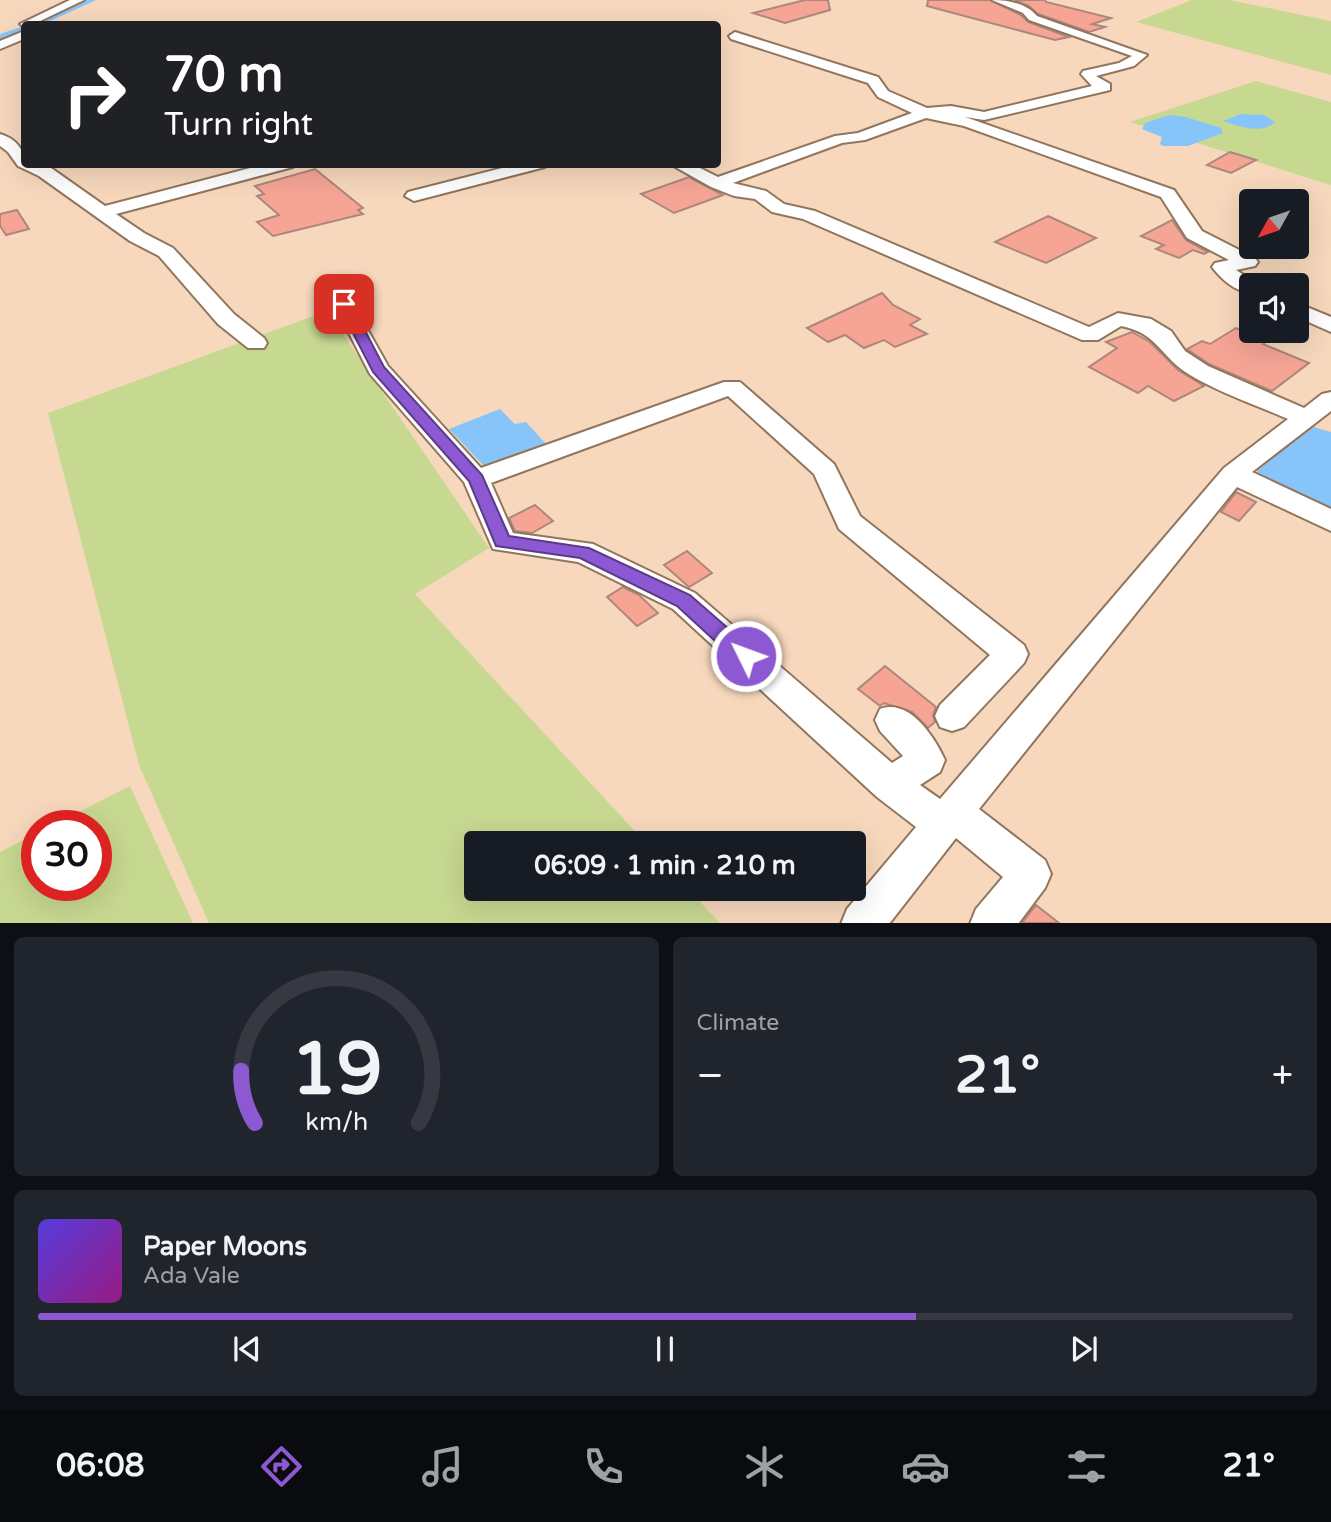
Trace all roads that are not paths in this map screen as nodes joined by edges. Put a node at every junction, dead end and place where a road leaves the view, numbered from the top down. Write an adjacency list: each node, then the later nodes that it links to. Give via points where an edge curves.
1 (997, 0): 10 (street, via 1027,11 1033,18 1140,55 1123,67 1088,74 1105,86 984,116 951,110)
2 (83, 3): 3 (street); 4 (street)
3 (36, 21)
4 (55, 21)
5 (21, 26): 6 (street)
6 (0, 34)
7 (21, 36): 9 (street)
8 (735, 36): 10 (street, via 873,80 883,94)
9 (0, 45)
10 (925, 113): 17 (street); 20 (street, via 968,122 1168,194 1176,211 1193,226 1194,234 1248,262 1222,267)
11 (0, 139): 12 (street)
12 (21, 159)
13 (35, 168): 19 (street)
14 (272, 168): 19 (street)
15 (523, 168): 18 (street)
16 (686, 168): 17 (street)
17 (717, 183): 26 (street, via 760,195 778,208 809,215 1090,335 1118,319 1143,324 1200,371)
18 (414, 195)
19 (103, 212): 24 (street, via 166,252 226,319)
20 (1239, 283)
21 (344, 304): 28 (street, via 378,369)
22 (1309, 314): 23 (street)
23 (1331, 324)
24 (256, 343)
25 (1331, 399): 26 (street)
26 (1306, 418): 27 (street)
27 (1233, 474): 29 (street); 33 (street)
28 (476, 479): 30 (street, via 732,387 825,470 849,522 1012,654); 32 (street, via 503,542 583,552 684,601)
29 (1331, 521)
30 (952, 716)
31 (892, 720): 32 (street, via 927,760)
32 (890, 785): 33 (street)
33 (948, 818): 34 (street); 35 (street, via 1031,874)
34 (862, 923)
35 (991, 923)

